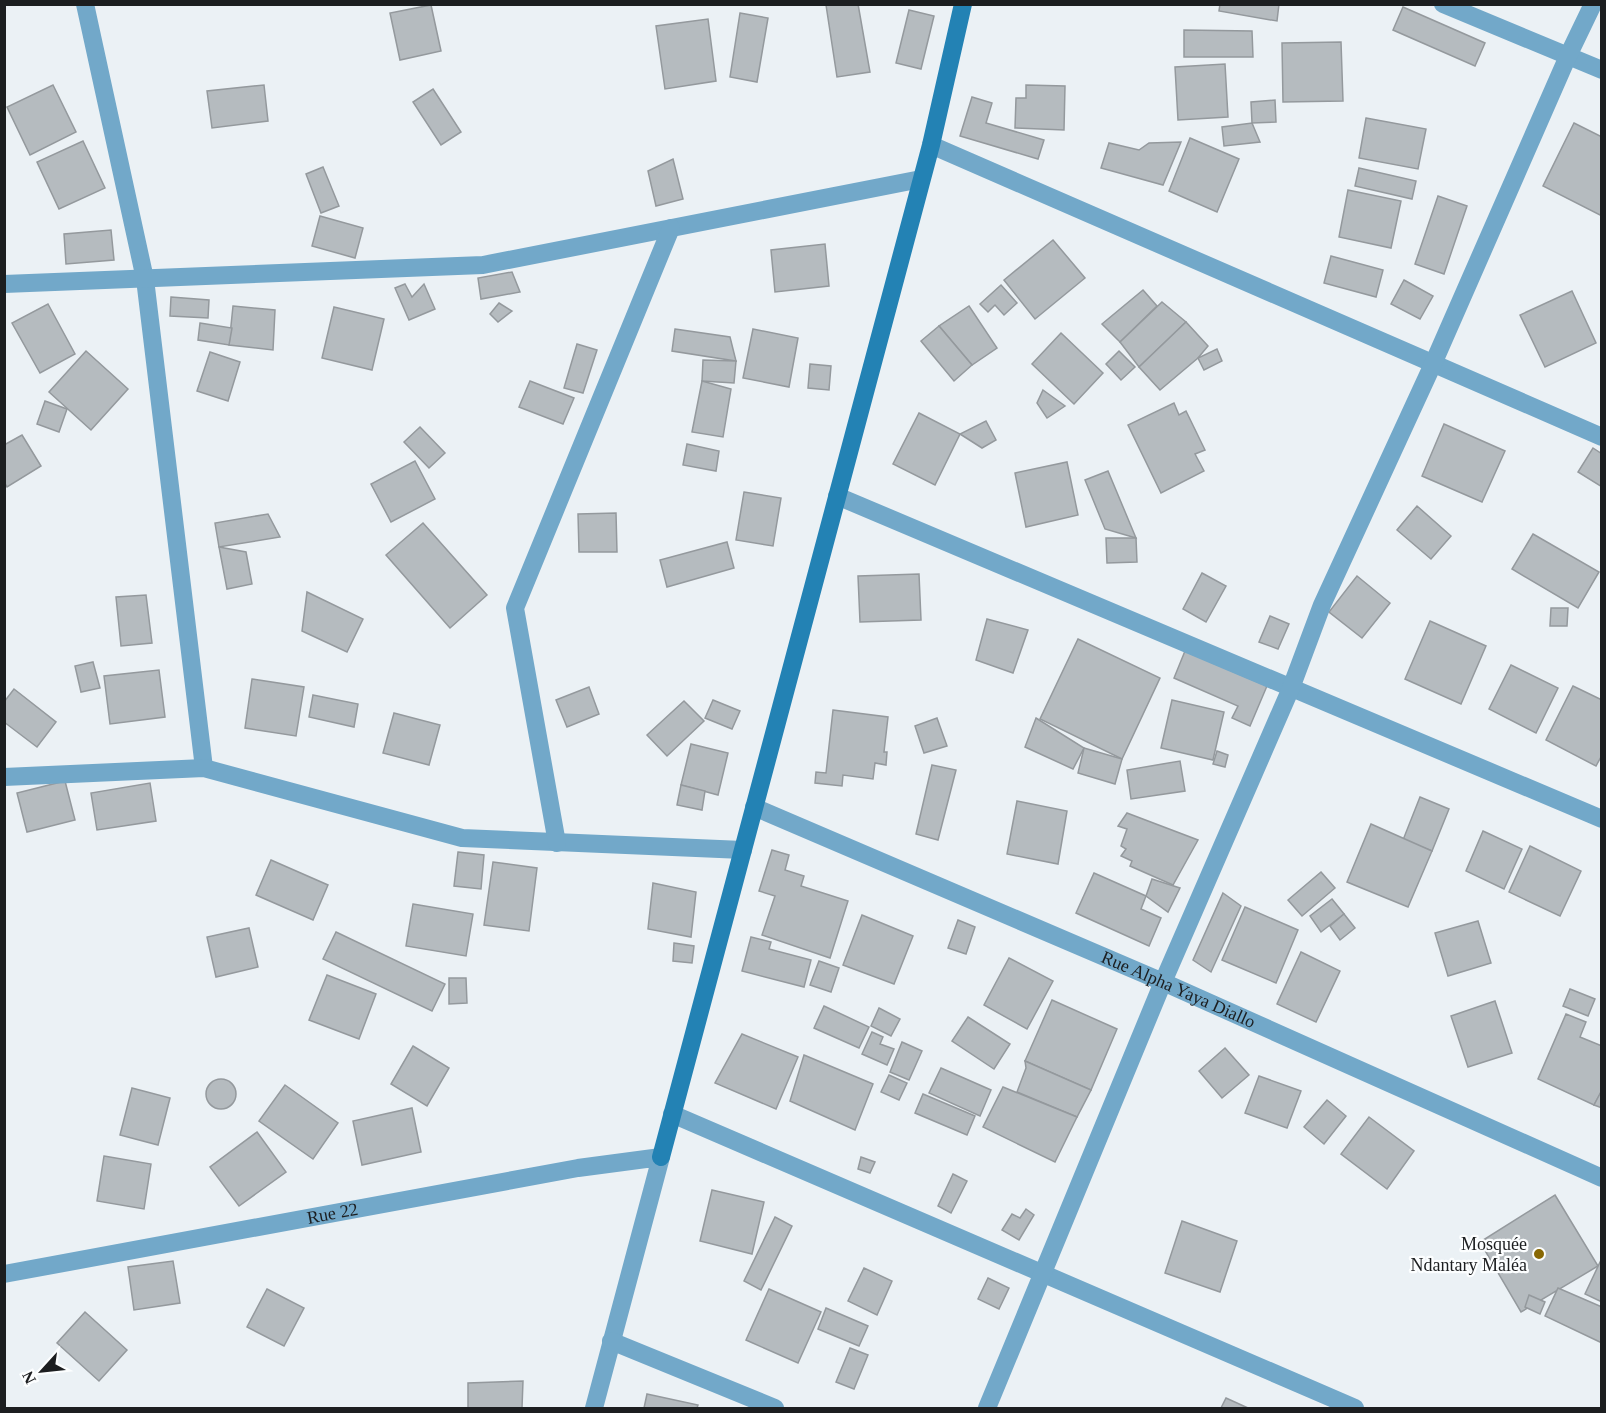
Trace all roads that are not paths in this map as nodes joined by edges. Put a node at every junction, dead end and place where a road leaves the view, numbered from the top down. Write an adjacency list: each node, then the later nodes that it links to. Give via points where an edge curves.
1 (85, 4): 10 (street)
2 (963, 4): 7 (street)
3 (1443, 4): 5 (street)
4 (1593, 4): 5 (street)
5 (1568, 56): 6 (street); 12 (street)
6 (1602, 70)
7 (931, 145): 8 (street); 12 (street)
8 (921, 179): 9 (street); 14 (street)
9 (671, 228): 10 (street, via 483,265); 20 (street, via 514,608)
10 (145, 279): 11 (street); 16 (street)
11 (4, 284)
12 (1433, 364): 13 (street); 15 (street, via 1322,605)
13 (1602, 437)
14 (837, 496): 15 (street); 18 (street)
15 (1292, 688): 19 (street); 22 (street)
16 (204, 768): 17 (street); 20 (street, via 462,838)
17 (4, 777)
18 (754, 807): 21 (street); 22 (street, Rue Alpha Yaya Diallo)
19 (1602, 819)
20 (557, 843): 21 (street)
21 (742, 850): 23 (street)
22 (1163, 982): 25 (street, Rue Alpha Yaya Diallo); 27 (street)
23 (672, 1113): 24 (street); 27 (street)
24 (661, 1157): 26 (street, Rue 22, via 578,1168); 28 (street)
25 (1602, 1178)
26 (4, 1274)
27 (1043, 1274): 31 (street); 32 (street)
28 (611, 1341): 29 (street); 30 (street)
29 (594, 1408)
30 (775, 1408)
31 (987, 1408)
32 (1355, 1408)

